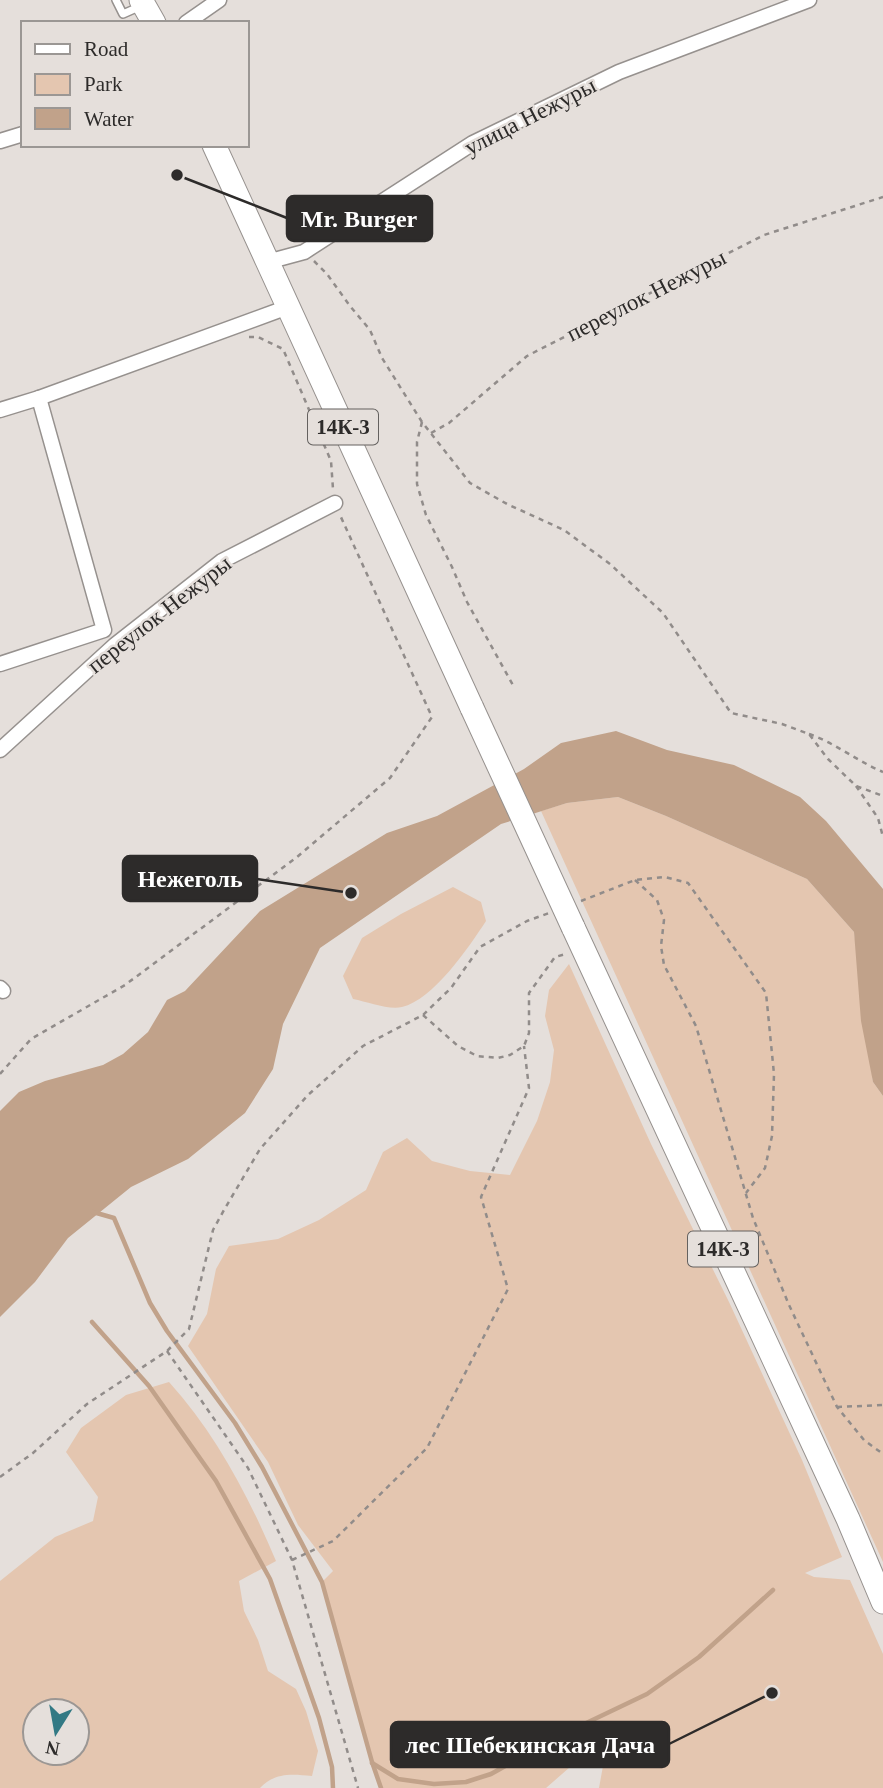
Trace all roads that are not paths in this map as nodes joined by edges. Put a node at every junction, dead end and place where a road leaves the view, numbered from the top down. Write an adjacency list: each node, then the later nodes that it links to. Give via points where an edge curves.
1 (116, 0): 4 (lane, via 123,13)
2 (219, 0): 5 (street)
3 (809, 0): 9 (street, улица Нежуры, via 619,72 473,143 304,252)
4 (146, 9)
5 (189, 21)
6 (21, 135): 7 (street)
7 (0, 141)
8 (215, 147): 9 (main road, 14К-3)
9 (267, 262): 10 (main road, 14К-3)
10 (288, 307): 11 (street); 18 (main road, 14К-3, bridge, via 572,916)
11 (39, 398): 12 (street); 14 (street, переулок Нежуры)
12 (0, 410)
13 (335, 503): 15 (street, переулок Нежуры, via 222,561)
14 (104, 631): 15 (street); 16 (street, переулок Нежуры)
15 (115, 645): 17 (street, переулок Нежуры)
16 (0, 664)
17 (0, 750)
18 (883, 1602)

